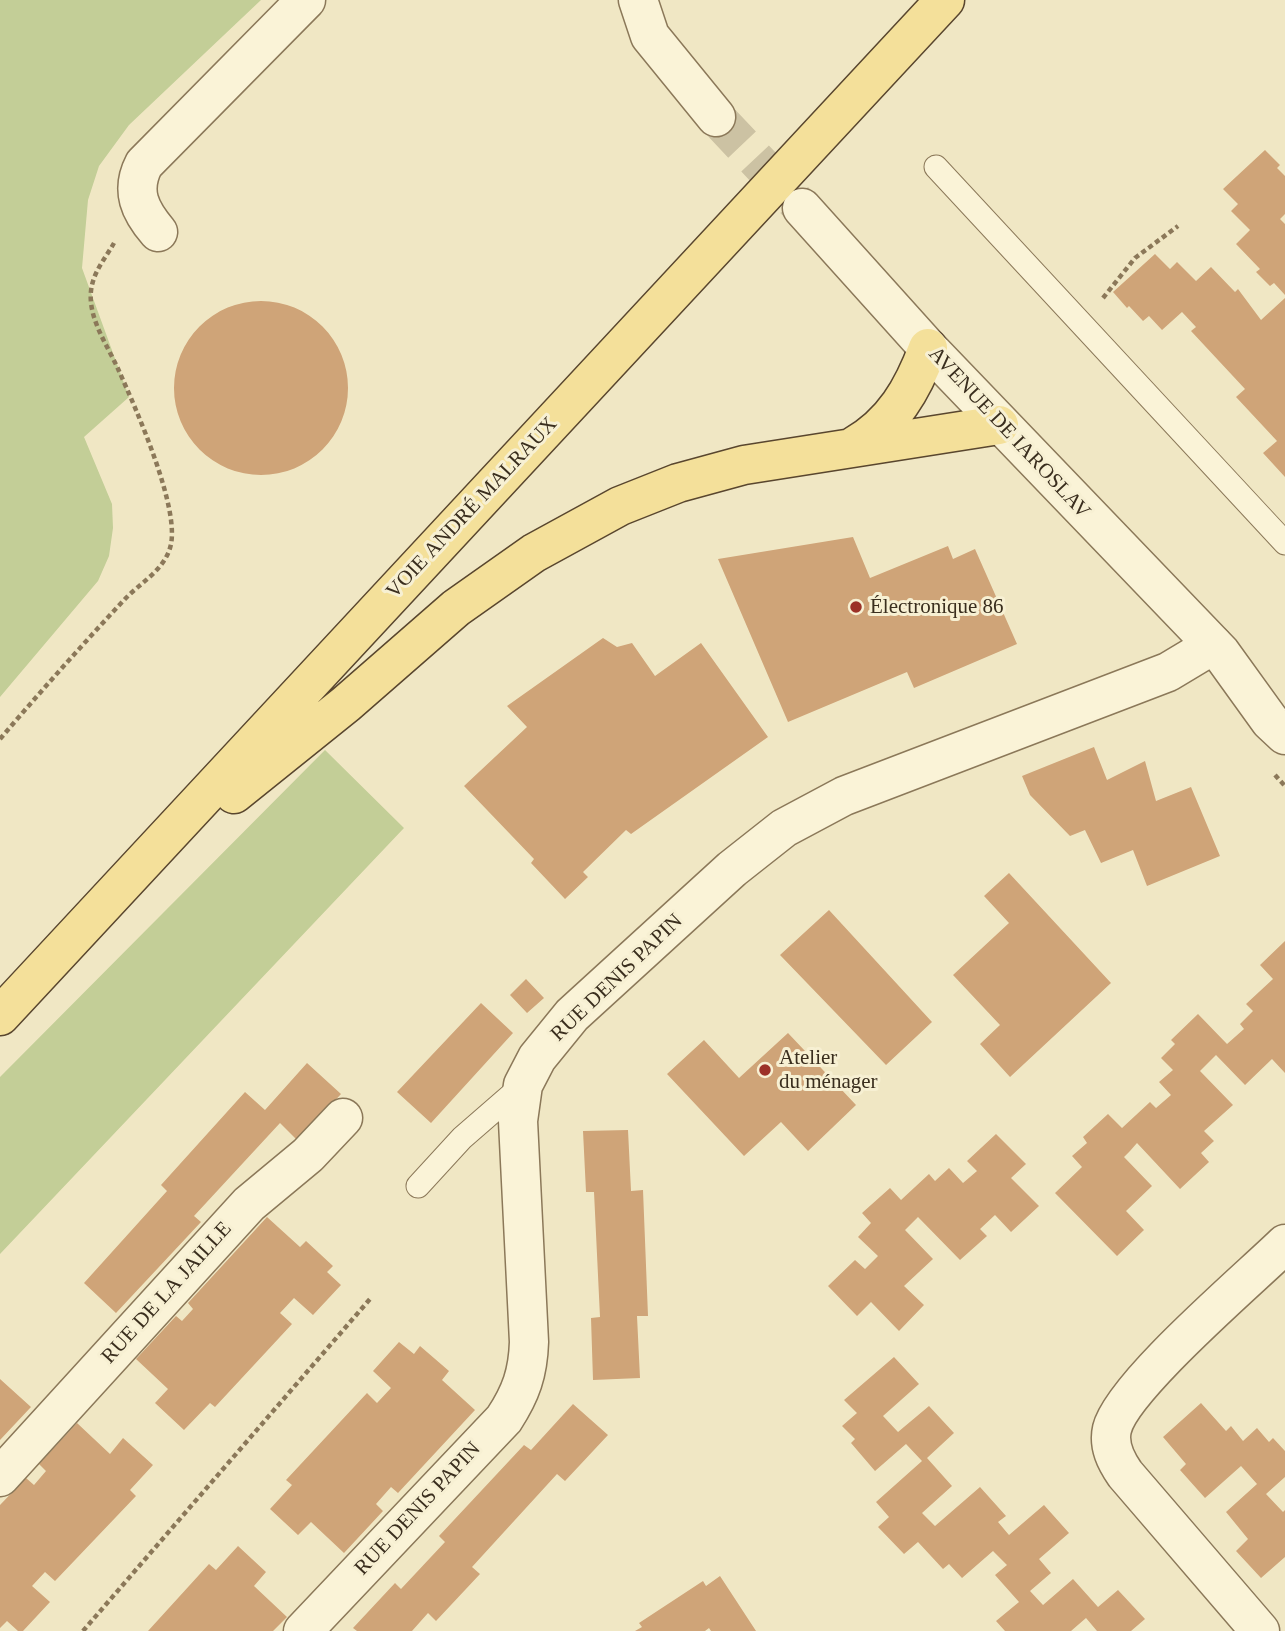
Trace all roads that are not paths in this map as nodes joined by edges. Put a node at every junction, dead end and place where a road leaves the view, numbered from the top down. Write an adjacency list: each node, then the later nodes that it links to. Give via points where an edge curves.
1 (306, 0): 7 (street, via 144,164 138,200)
2 (638, 0): 4 (street, via 660,50)
3 (945, 0): 15 (main road, VOIE ANDRÉ MALRAUX)
4 (716, 117)
5 (936, 167): 11 (lane)
6 (802, 208): 8 (street, AVENUE DE IAROSLAV)
7 (158, 232)
8 (928, 348): 9 (street, AVENUE DE IAROSLAV); 10 (main road, via 897,410 884,426)
9 (999, 425): 10 (main road); 12 (street, AVENUE DE IAROSLAV)
10 (849, 449): 15 (main road, via 744,465 678,483 620,506 534,553 456,608 346,704)
11 (1285, 543)
12 (1217, 649): 13 (street, AVENUE DE IAROSLAV); 14 (street, AVENUE DE IAROSLAV); 17 (street, RUE DENIS PAPIN, via 844,796 784,828 732,869 572,1015 537,1058)
13 (1285, 699)
14 (1285, 735)
15 (128, 878): 16 (main road, VOIE ANDRÉ MALRAUX)
16 (0, 1016)
17 (523, 1085): 19 (lane, via 462,1138); 22 (street, RUE DENIS PAPIN, via 518,1121 528,1371 504,1419)
18 (343, 1118): 21 (street, RUE DE LA JAILLE, via 308,1155 248,1204)
19 (418, 1186)
20 (1285, 1244): 23 (street, via 1138,1385 1117,1413 1111,1436 1114,1457 1125,1474)
21 (0, 1477)
22 (303, 1631)
23 (1260, 1631)

